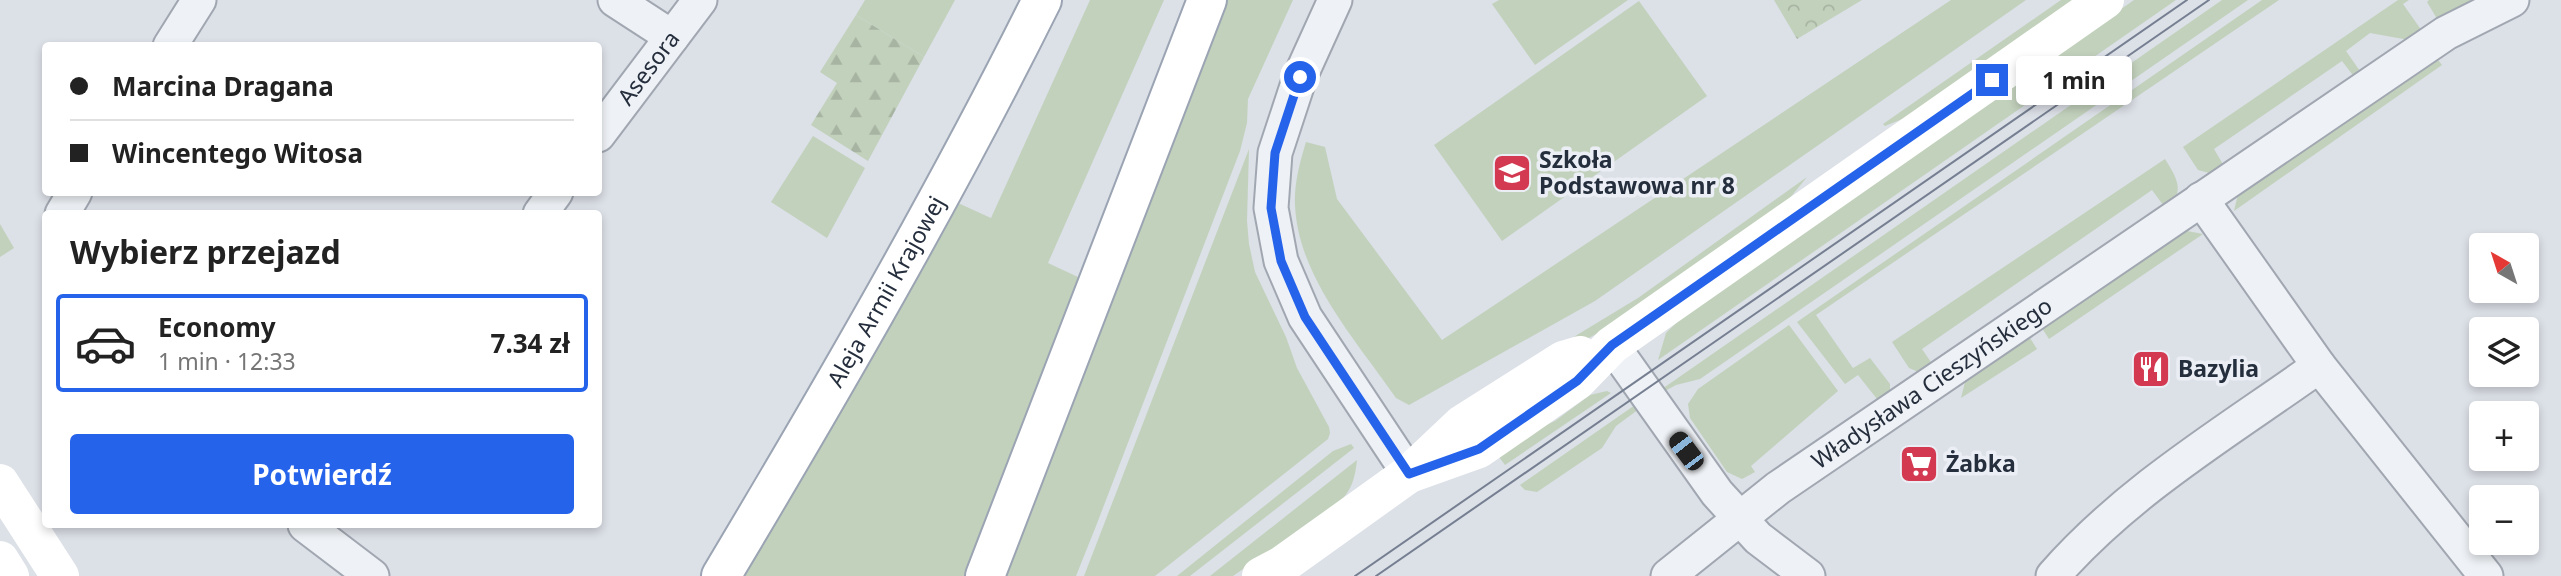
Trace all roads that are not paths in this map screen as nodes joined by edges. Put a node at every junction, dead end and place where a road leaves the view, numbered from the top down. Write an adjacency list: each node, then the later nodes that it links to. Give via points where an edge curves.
1 (199, 0): 10 (street)
2 (615, 0): 9 (street)
3 (700, 0): 9 (street, Asesora)
4 (1042, 0): 24 (main road, Aleja Armii Krajowej, via 814,421)
5 (1207, 0): 25 (main road)
6 (1335, 0): 15 (street, via 1300,77 1275,153 1271,208 1281,261 1305,317)
7 (2105, 0): 13 (main road)
8 (2512, 0): 12 (street, Władysława Cieszyńskiego, via 2446,33)
9 (672, 37): 11 (street, Asesora)
10 (173, 42)
11 (602, 130)
12 (2201, 199): 14 (street); 17 (street, Władysława Cieszyńskiego)
13 (1612, 345): 15 (main road, via 1577,381 1479,449); 17 (street)
14 (2319, 366): 28 (street, via 2181,463 2081,544); 29 (street)
15 (1409, 474): 20 (main road)
16 (0, 483): 22 (main road)
17 (1738, 517): 26 (street, Władysława Cieszyńskiego); 27 (street)
18 (318, 528): 23 (street)
19 (0, 560): 21 (main road)
20 (1271, 572)
21 (10, 576)
22 (60, 576)
23 (372, 576)
24 (721, 576)
25 (985, 576)
26 (1668, 576)
27 (1808, 576)
28 (2053, 576)
29 (2486, 576)

